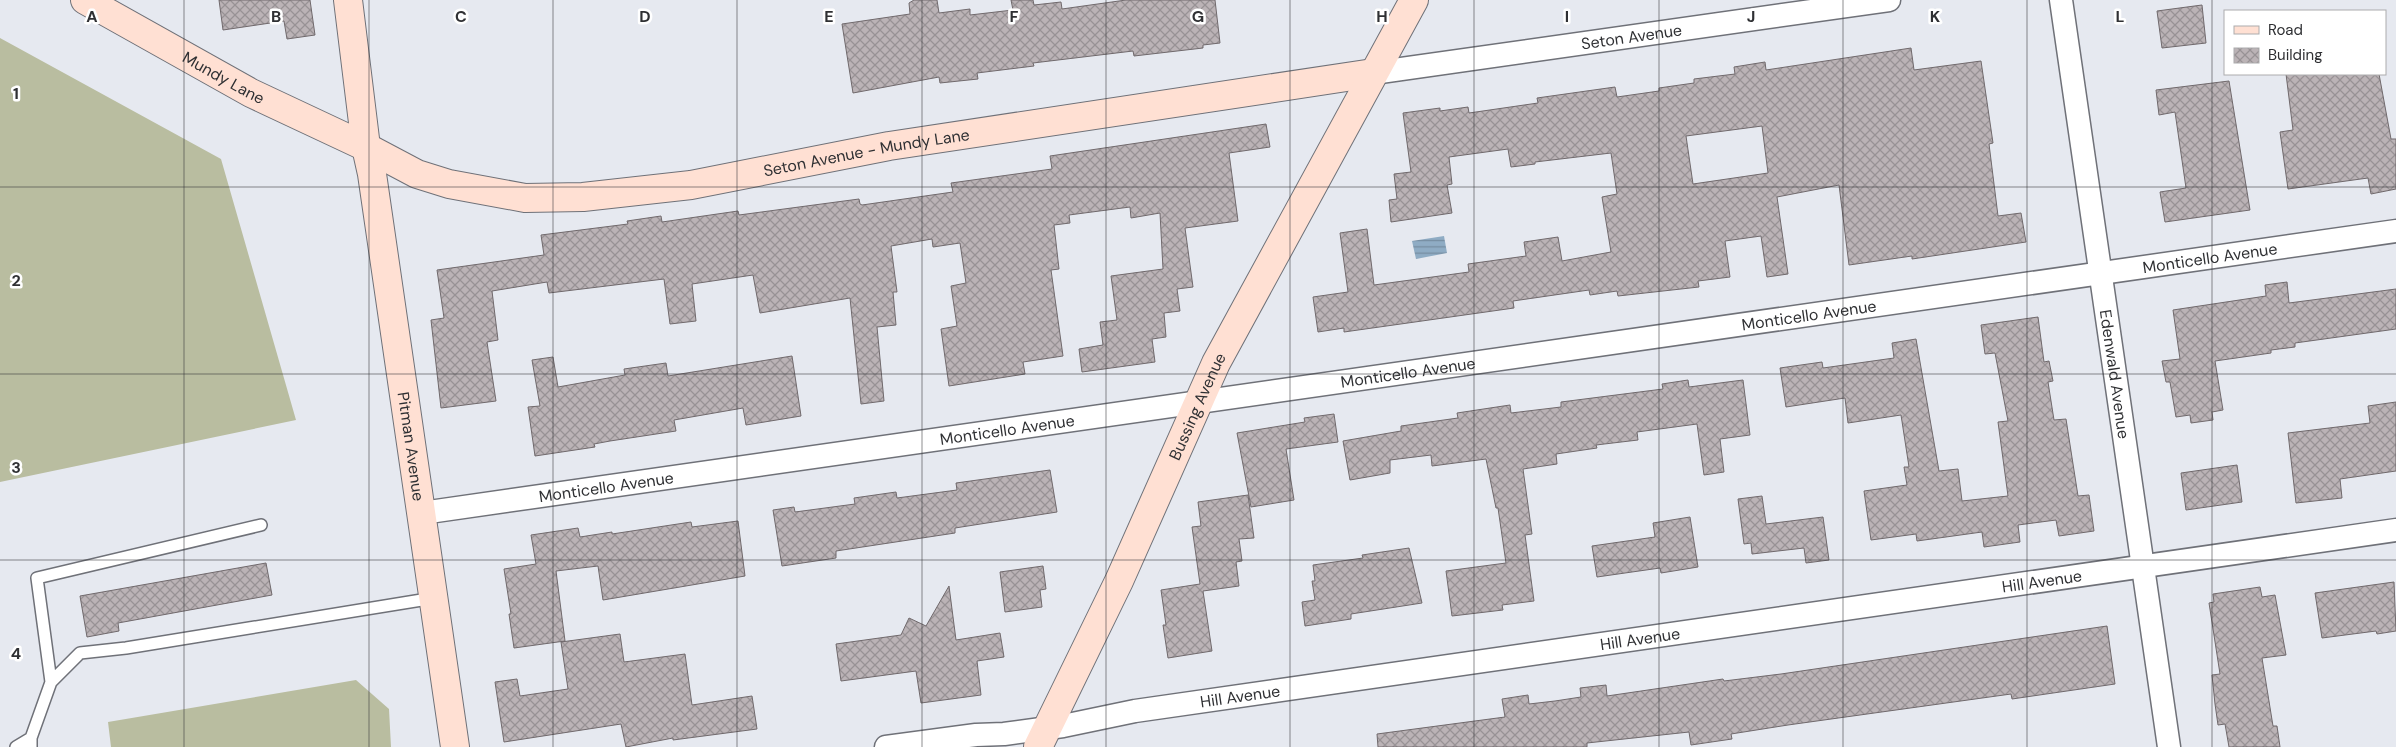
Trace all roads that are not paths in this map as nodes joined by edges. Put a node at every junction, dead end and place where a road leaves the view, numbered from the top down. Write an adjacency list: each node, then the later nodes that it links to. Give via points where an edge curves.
1 (85, 0): 7 (street, Mundy Lane, via 251,92)
2 (348, 0): 7 (street, Pitman Avenue)
3 (1414, 0): 6 (street, Bussing Avenue)
4 (1889, 0): 6 (street, Seton Avenue)
5 (2061, 0): 9 (street, Edenwald Avenue)
6 (1374, 72): 7 (street, Seton Avenue - Mundy Lane, via 890,146 691,185 583,197 525,198 449,184 417,174); 10 (street, Bussing Avenue, via 1216,363)
7 (366, 147): 11 (street, Pitman Avenue)
8 (2396, 231): 9 (street, Monticello Avenue)
9 (2101, 274): 10 (street, Monticello Avenue); 14 (street, Edenwald Avenue)
10 (1198, 403): 11 (street, Monticello Avenue); 17 (street, Bussing Avenue, via 1120,581)
11 (422, 513): 15 (street, Pitman Avenue)
12 (261, 525): 16 (lane, via 37,578)
13 (2396, 530): 14 (street, Hill Avenue)
14 (2143, 566): 17 (street, Hill Avenue, via 1135,711); 22 (street, Edenwald Avenue)
15 (434, 598): 16 (lane, via 80,653); 20 (street, Pitman Avenue)
16 (51, 682): 18 (lane)
17 (1042, 738): 21 (street, Hill Avenue, via 976,734)
18 (31, 742): 19 (lane)
19 (16, 747)
20 (455, 747)
21 (886, 747)
22 (2169, 747)

